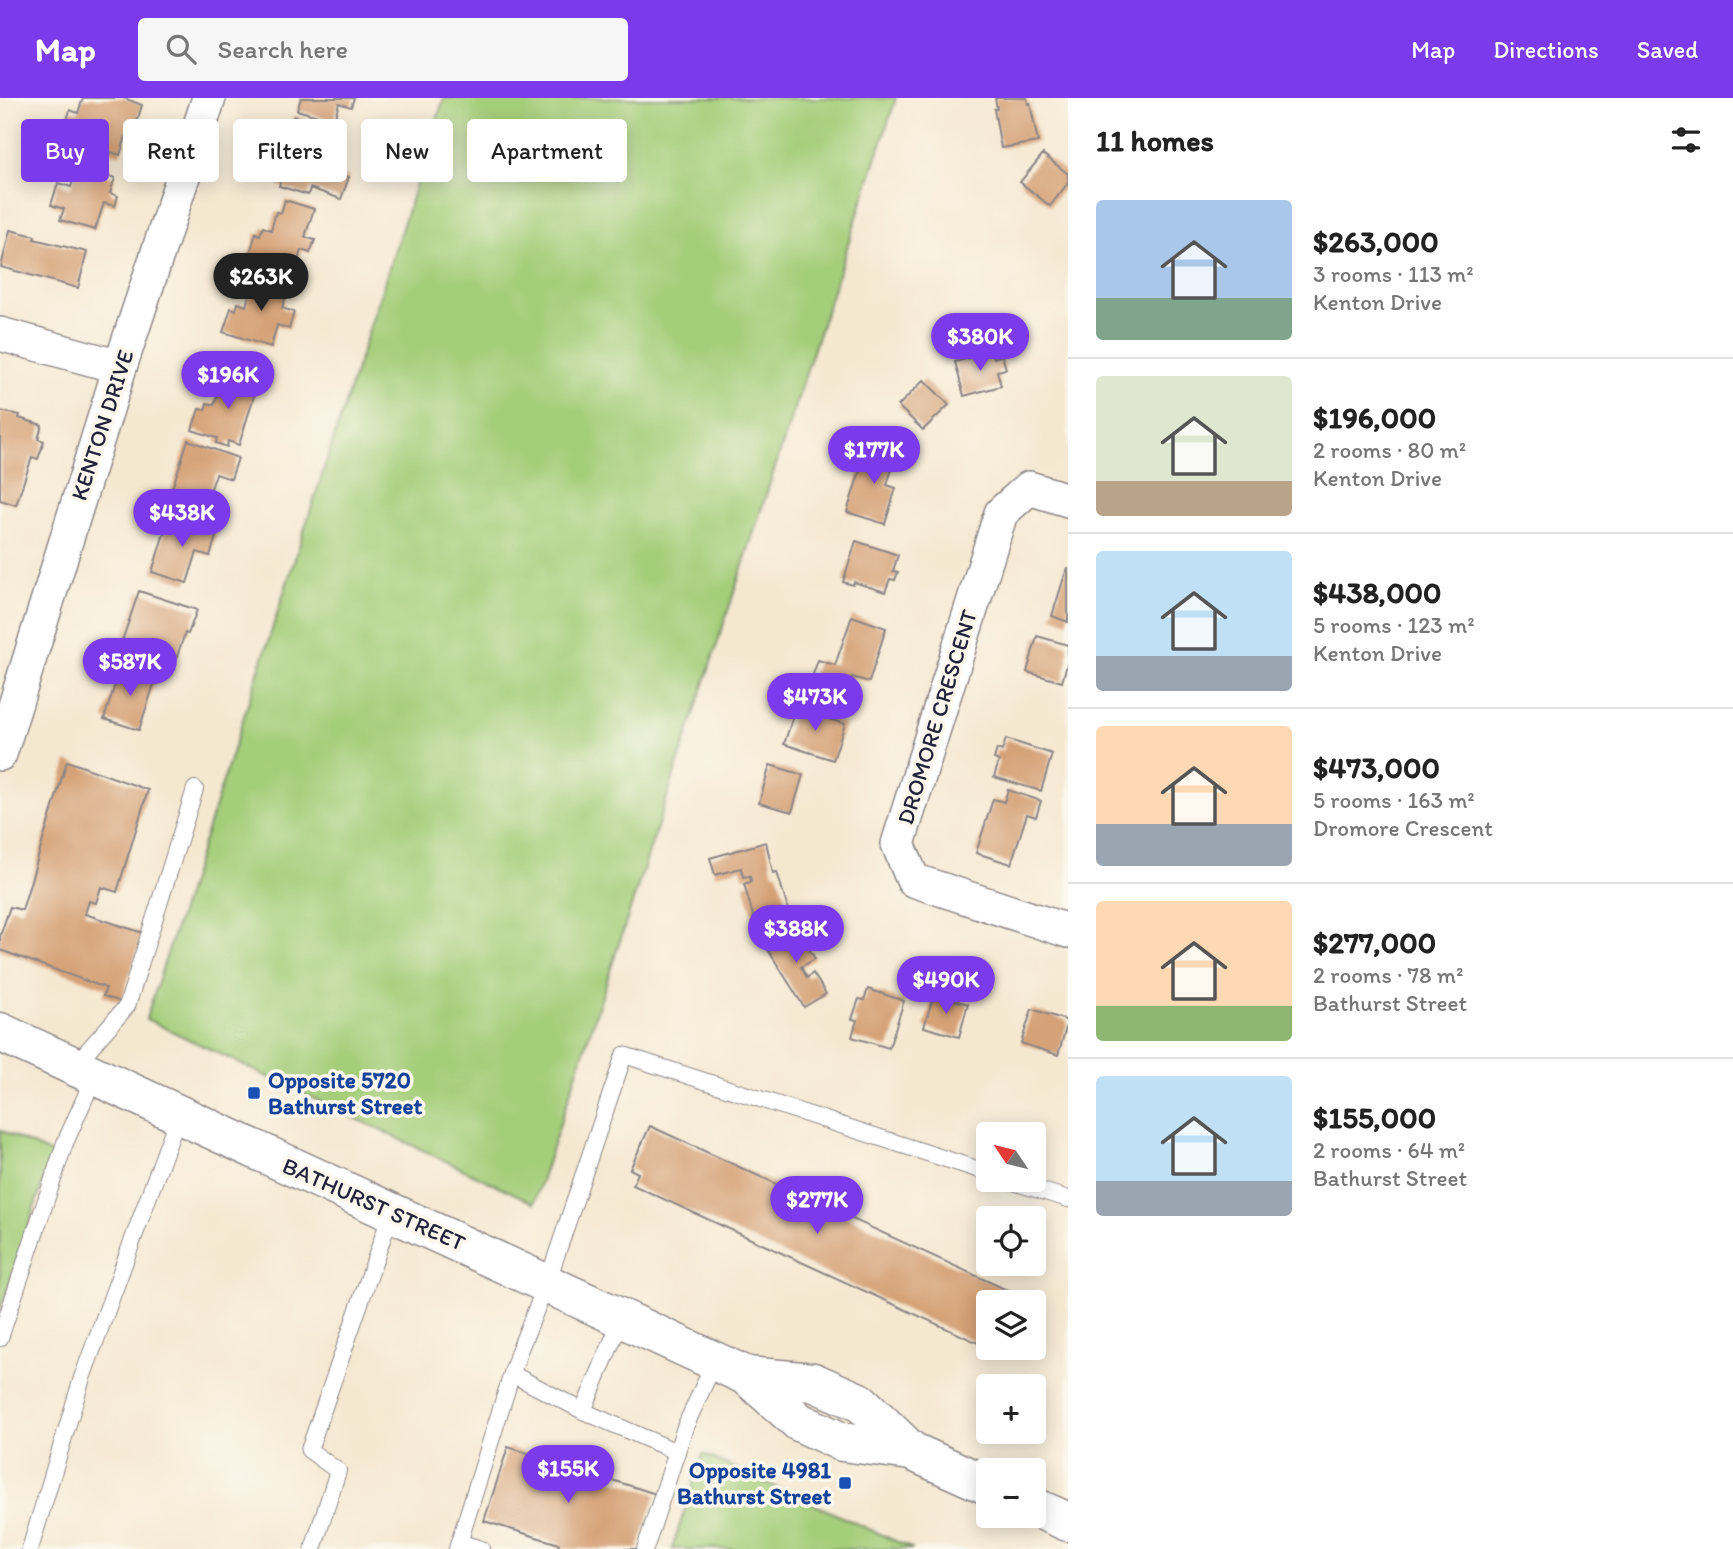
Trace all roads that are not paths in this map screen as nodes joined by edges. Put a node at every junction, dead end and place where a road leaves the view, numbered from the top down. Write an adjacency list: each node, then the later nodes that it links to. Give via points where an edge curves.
1 (209, 98): 3 (street, KENTON DRIVE)
2 (0, 334): 3 (street)
3 (120, 368): 5 (street, KENTON DRIVE)
4 (1068, 500): 7 (street, DROMORE CRESCENT, via 1029,488 1001,513 898,844 913,880)
5 (0, 754)
6 (195, 789): 9 (lane, via 127,1006)
7 (1068, 931)
8 (0, 1032): 9 (main road, BATHURST STREET)
9 (85, 1071): 10 (main road, BATHURST STREET); 17 (lane)
10 (179, 1114): 14 (main road, BATHURST STREET); 26 (lane, via 82,1378)
11 (976, 1170): 15 (lane, via 624,1055)
12 (1046, 1192): 13 (lane)
13 (1068, 1199)
14 (392, 1211): 15 (main road, BATHURST STREET); 27 (lane, via 309,1450 338,1471)
15 (547, 1283): 16 (main road, BATHURST STREET); 19 (lane)
16 (622, 1318): 18 (main road, BATHURST STREET); 20 (lane)
17 (0, 1338)
18 (731, 1368): 21 (lane, via 685,1427); 22 (main road, BATHURST STREET, via 800,1422 842,1442 911,1451)
19 (512, 1374): 20 (lane); 25 (lane)
20 (583, 1411): 21 (lane)
21 (677, 1452): 29 (lane)
22 (976, 1480)
23 (1046, 1512): 24 (main road)
24 (1068, 1522)
25 (458, 1545): 28 (lane)
26 (30, 1549)
27 (313, 1549)
28 (481, 1549)
29 (645, 1549)

